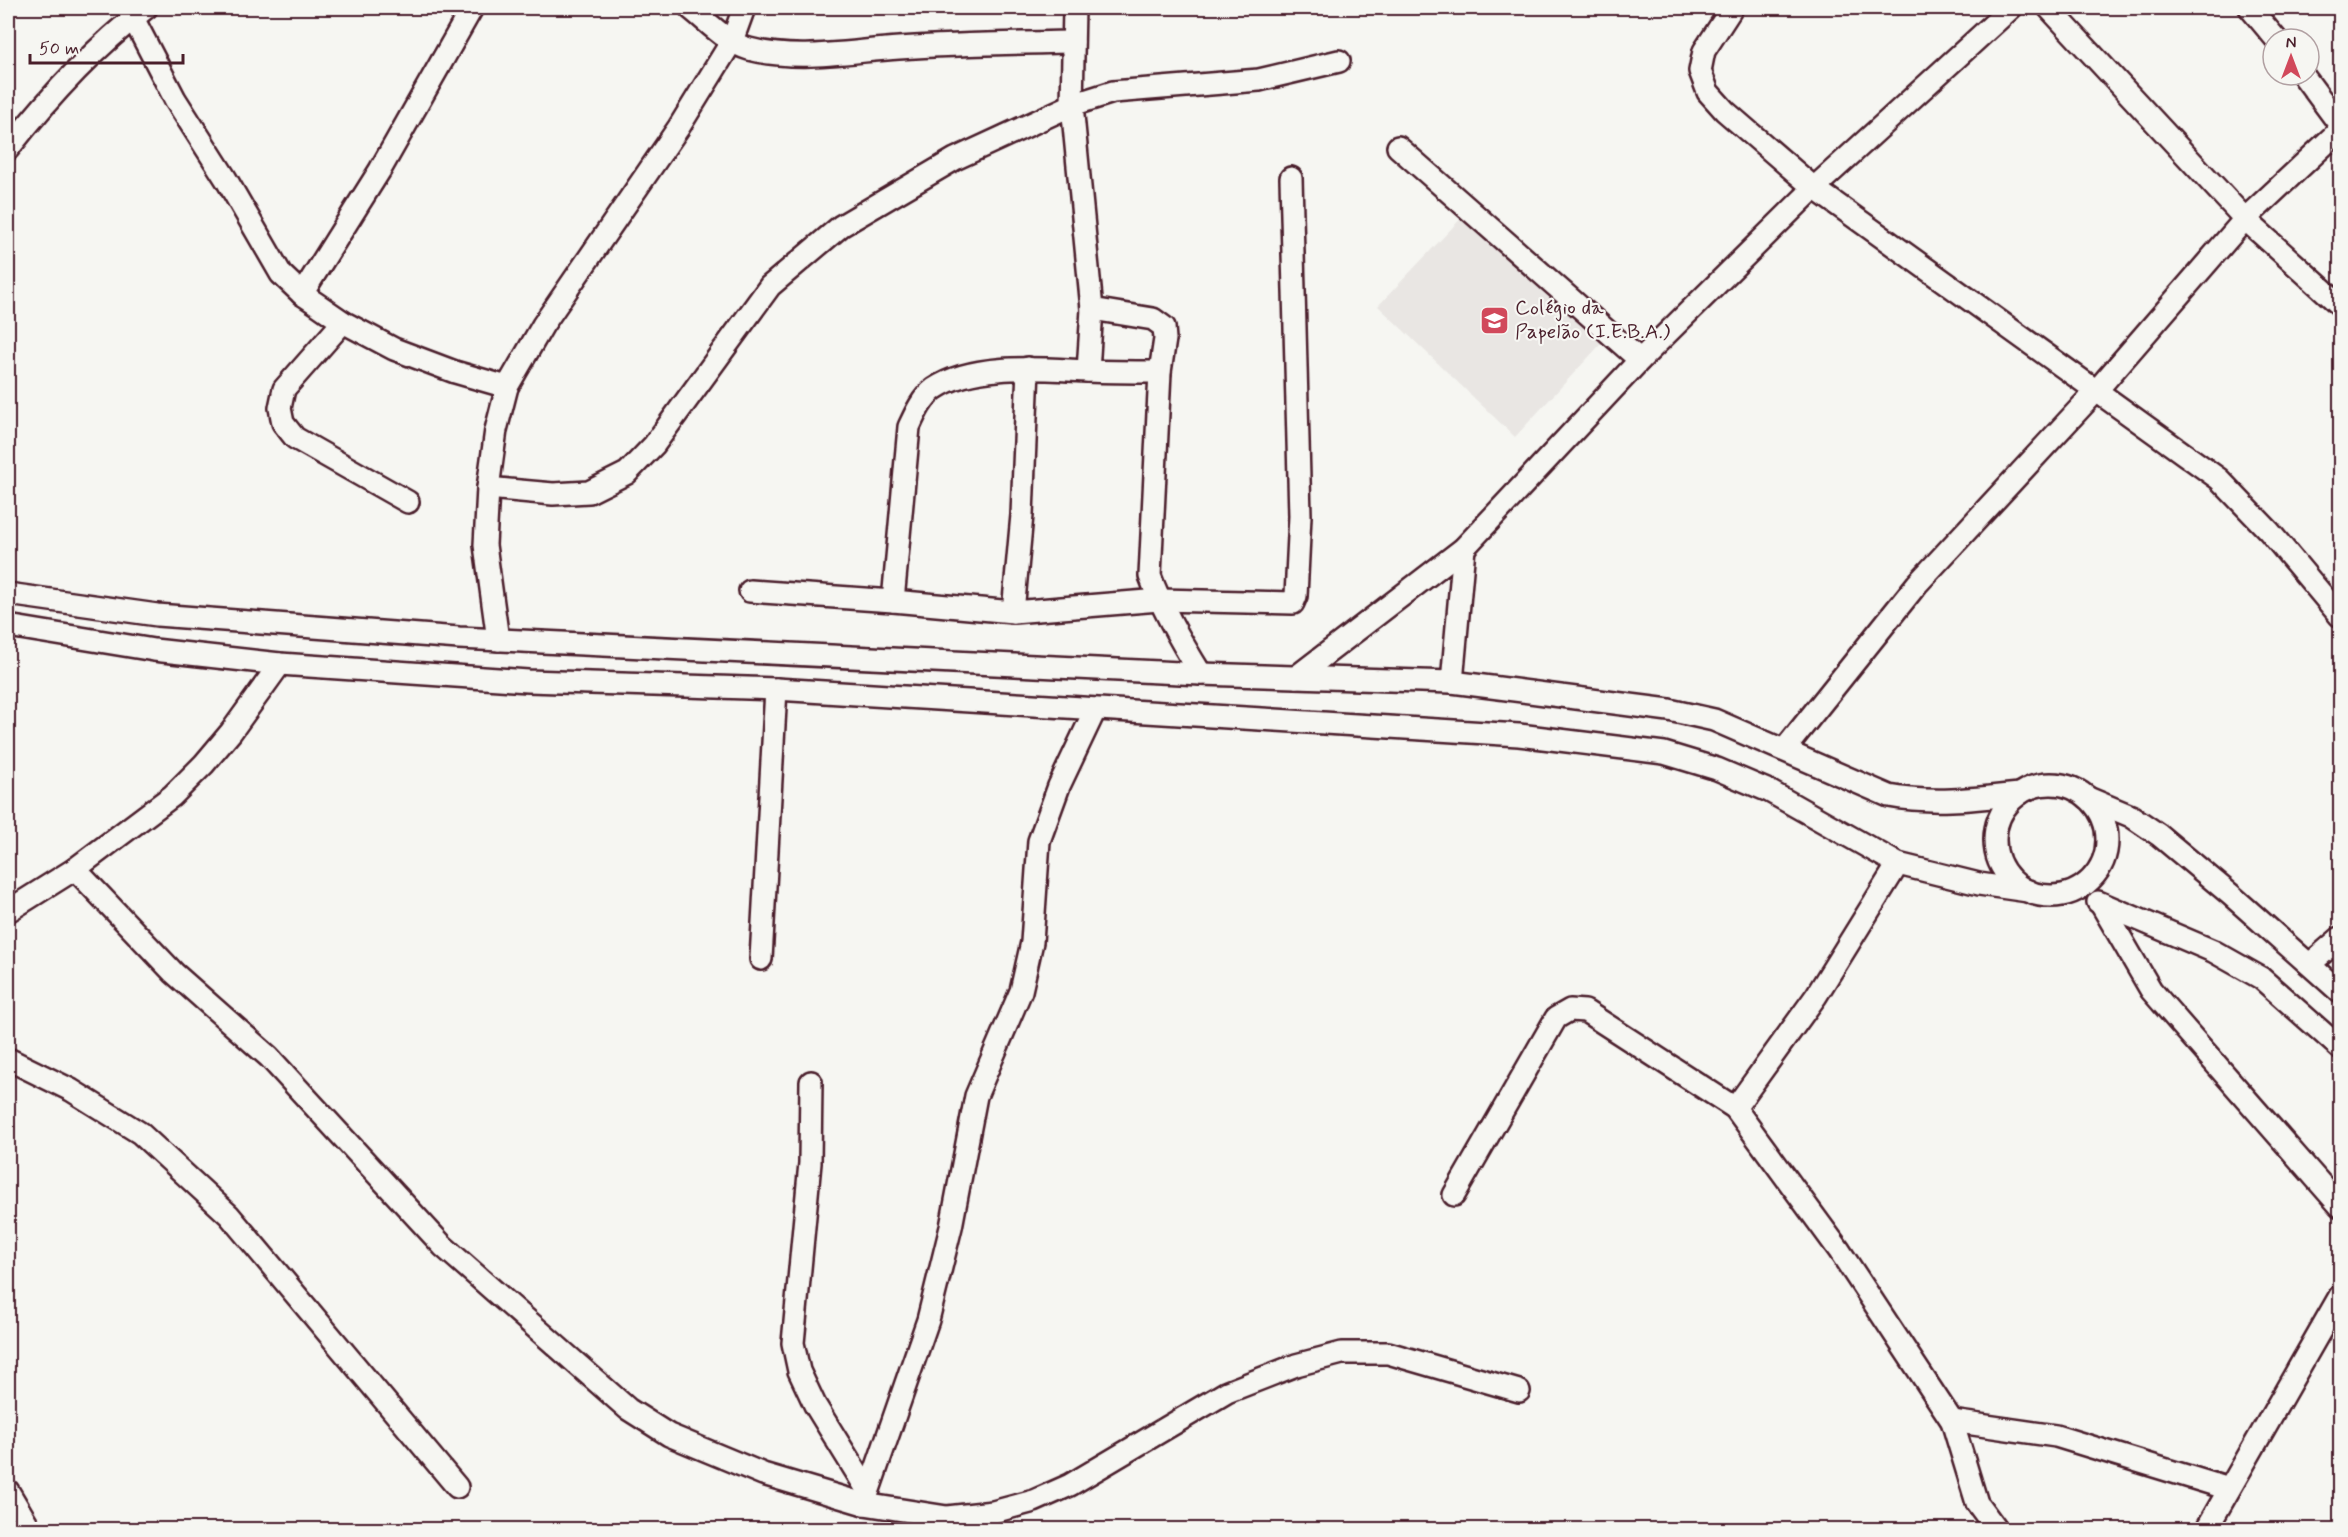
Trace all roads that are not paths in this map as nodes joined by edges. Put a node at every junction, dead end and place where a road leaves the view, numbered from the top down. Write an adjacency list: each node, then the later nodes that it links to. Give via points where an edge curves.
1 (472, 8): 22 (street, via 380,170)
2 (690, 8): 11 (street)
3 (744, 8): 11 (street)
4 (1074, 8): 12 (street)
5 (1732, 8): 20 (street, via 1704,51 1700,71 1708,92)
6 (2011, 8): 20 (street)
7 (2049, 8): 21 (street)
8 (2250, 8): 10 (street)
9 (140, 13): 18 (street, via 106,41 43,105); 22 (street, via 175,99 241,202 281,274)
10 (2266, 27)
11 (732, 41): 12 (street, via 778,54); 30 (street, via 679,127 543,325)
12 (1073, 42): 15 (street)
13 (1339, 61): 15 (street, via 1259,81 1113,92)
14 (2312, 87): 16 (street)
15 (1072, 105): 24 (street); 32 (street, via 955,159 841,226 770,286 654,445 627,473 589,492 553,494)
16 (2340, 127): 21 (street)
17 (1398, 147): 26 (street)
18 (8, 148)
19 (1291, 178): 37 (street, via 1300,516 1295,600 1290,604)
20 (1814, 188): 26 (street); 31 (street)
21 (2245, 219): 23 (street); 31 (street)
22 (302, 294): 25 (street)
23 (2340, 305)
24 (1092, 309): 28 (street); 29 (street, via 1159,322 1166,339)
25 (343, 322): 30 (street, via 394,349); 33 (street, via 284,389 280,408 283,423 295,438)
26 (1640, 360): 34 (street)
27 (1029, 368): 28 (street); 38 (street, via 953,380 933,390 920,406 909,427); 39 (street)
28 (1088, 371): 29 (street)
29 (1160, 372): 37 (street, via 1150,576)
30 (507, 387): 32 (street, via 496,429)
31 (2096, 391): 40 (street, via 2219,479 2269,531); 49 (street, via 1917,584)
32 (489, 488): 42 (street, via 485,545)
33 (408, 502)
34 (1464, 548): 45 (street); 46 (street)
35 (750, 591): 38 (street)
36 (8, 594): 42 (street, via 157,615)
37 (1159, 600): 39 (street); 44 (street)
38 (893, 602): 39 (street)
39 (1013, 612)
40 (2340, 616)
41 (8, 626): 43 (street, via 154,650)
42 (498, 640): 44 (street)
43 (280, 663): 47 (street, via 528,681); 53 (street, via 231,732 196,772 172,796)
44 (1201, 674): 45 (street)
45 (1296, 677): 46 (street)
46 (1452, 682): 49 (street, via 1669,710 1714,720)
47 (776, 690): 48 (street); 59 (street)
48 (1095, 710): 52 (street, via 1519,735 1664,753 1769,791); 74 (street, via 1059,786 1039,841 1032,942 1022,991 976,1096 951,1227 928,1320)
49 (1784, 750): 50 (street, via 1889,796 1955,801)
50 (2019, 794): 51 (street, via 2053,784); 54 (street, via 2000,817 1994,846 2005,873)
51 (2086, 797): 55 (street, via 2104,825 2106,847 2099,868); 60 (street, via 2131,816 2159,835)
52 (1898, 864): 54 (street, via 1979,884); 65 (street, via 1816,996)
53 (75, 869): 57 (street); 74 (street, via 174,973 269,1057 443,1246 628,1409 669,1435 763,1474)
54 (2028, 891): 55 (street, via 2051,896)
55 (2073, 891): 56 (street)
56 (2101, 904): 62 (street, via 2213,951 2261,978); 67 (street, via 2151,990)
57 (8, 911)
58 (2340, 938): 60 (street)
59 (761, 959)
60 (2310, 964): 61 (street)
61 (2340, 992)
62 (2340, 1048)
63 (8, 1059): 71 (street, via 71,1090 140,1133 229,1215)
64 (812, 1082): 74 (street, via 810,1163 793,1343 799,1371 815,1405)
65 (1735, 1108): 66 (street, via 1585,1011 1569,1010 1556,1018); 70 (street, via 1839,1250)
66 (1454, 1195)
67 (2340, 1206)
68 (2340, 1296): 72 (street)
69 (1519, 1391): 74 (street, via 1389,1353 1342,1353 1296,1365 1227,1392 1070,1485 1034,1501 993,1512 947,1517)
70 (1952, 1421): 72 (street, via 2056,1436); 76 (street, via 1977,1503)
71 (457, 1487)
72 (2229, 1489): 77 (street)
73 (8, 1491): 75 (street)
74 (866, 1498)
75 (31, 1530)
76 (1997, 1530)
77 (2206, 1530)

